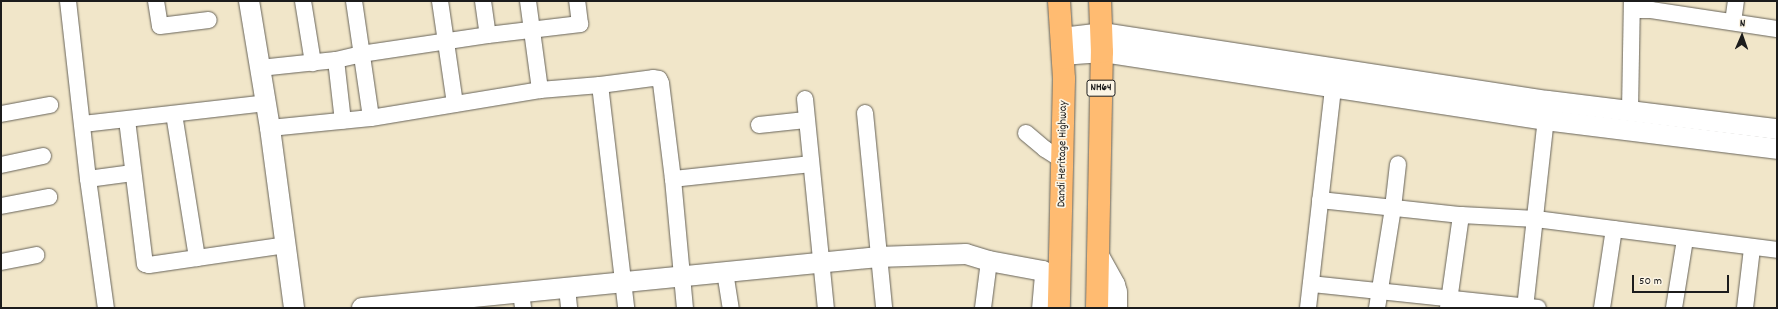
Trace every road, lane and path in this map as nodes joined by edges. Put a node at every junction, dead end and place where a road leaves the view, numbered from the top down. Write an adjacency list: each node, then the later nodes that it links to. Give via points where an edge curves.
1 (68, 1): 44 (street)
2 (156, 1): 15 (street, via 160,26)
3 (249, 1): 27 (street)
4 (303, 1): 26 (street)
5 (354, 1): 23 (street)
6 (440, 1): 20 (street)
7 (483, 1): 19 (street)
8 (528, 1): 17 (street)
9 (577, 1): 17 (street, via 580,24)
10 (1059, 1): 22 (highway, Dandi Heritage Highway)
11 (1100, 1): 21 (highway, NH64)
12 (1736, 1): 16 (street)
13 (1632, 5): 14 (street); 36 (street)
14 (1652, 6): 16 (street)
15 (209, 20)
16 (1733, 22): 18 (street)
17 (532, 29): 19 (street); 30 (street)
18 (1777, 29)
19 (488, 35): 20 (street)
20 (446, 42): 23 (street); 33 (street)
21 (1102, 42): 22 (street); 24 (street); 67 (highway, NH64)
22 (1062, 47): 54 (highway, Dandi Heritage Highway)
23 (361, 54): 25 (street); 40 (street)
24 (1193, 56): 29 (street); 35 (street)
25 (336, 60): 26 (street); 43 (street)
26 (313, 63): 27 (street)
27 (260, 68): 32 (street)
28 (600, 85): 30 (street); 57 (street, via 659,79); 78 (street)
29 (1333, 87): 35 (street); 59 (street)
30 (540, 90): 33 (street)
31 (805, 99): 42 (street)
32 (266, 103): 39 (street); 46 (street)
33 (455, 104): 40 (street)
34 (50, 105): 38 (street)
35 (1547, 111): 36 (street); 49 (street); 63 (street)
36 (1630, 111): 47 (street)
37 (866, 113): 71 (street)
38 (1, 114)
39 (174, 114): 41 (street); 72 (street)
40 (371, 118): 43 (street)
41 (128, 120): 44 (street); 55 (street)
42 (806, 120): 45 (street); 51 (street)
43 (343, 121): 46 (street)
44 (83, 124): 56 (street)
45 (759, 125)
46 (270, 128): 66 (street)
47 (1777, 129)
48 (1026, 132): 54 (street)
49 (1777, 149)
50 (44, 156): 53 (street)
51 (810, 164): 57 (street); 75 (street)
52 (1398, 164): 61 (street)
53 (1, 165)
54 (1062, 167): 97 (highway, Dandi Heritage Highway)
55 (133, 173): 56 (street); 72 (street, via 145,264)
56 (88, 179): 86 (street)
57 (673, 179): 77 (street)
58 (49, 197): 60 (street)
59 (1320, 200): 61 (street); 79 (street)
60 (1, 206)
61 (1393, 208): 62 (street); 81 (street)
62 (1461, 215): 63 (street); 84 (street)
63 (1536, 219): 64 (street); 102 (street)
64 (1614, 229): 65 (street); 103 (street)
65 (1685, 239): 68 (street); 104 (street)
66 (286, 245): 72 (street); 87 (street)
67 (1098, 248): 98 (highway, NH64); 99 (street, via 1115,285)
68 (1752, 248): 69 (street); 105 (street)
69 (1777, 250)
70 (36, 255): 74 (street)
71 (878, 257): 73 (street, via 966,254); 75 (street); 94 (street)
72 (197, 258)
73 (992, 261): 95 (street); 96 (street, via 1044,272)
74 (1, 262)
75 (822, 263): 76 (street); 93 (street)
76 (725, 272): 77 (street); 92 (street)
77 (683, 276): 78 (street); 91 (street)
78 (623, 282): 80 (street); 90 (street)
79 (1311, 284): 81 (street); 100 (street)
80 (567, 288): 82 (street); 89 (street)
81 (1378, 292): 84 (street); 101 (street)
82 (522, 300): 83 (street)
83 (474, 303): 85 (street)
84 (1449, 304): 102 (street)
85 (422, 305): 88 (street)
86 (106, 308)
87 (294, 308)
88 (367, 308)
89 (569, 308)
90 (626, 308)
91 (685, 308)
92 (731, 308)
93 (826, 308)
94 (884, 308)
95 (983, 308)
96 (1042, 308)
97 (1060, 308)
98 (1097, 308)
99 (1117, 308)
100 (1308, 308)
101 (1377, 308)
102 (1529, 308)
103 (1602, 308)
104 (1674, 308)
105 (1745, 308)

